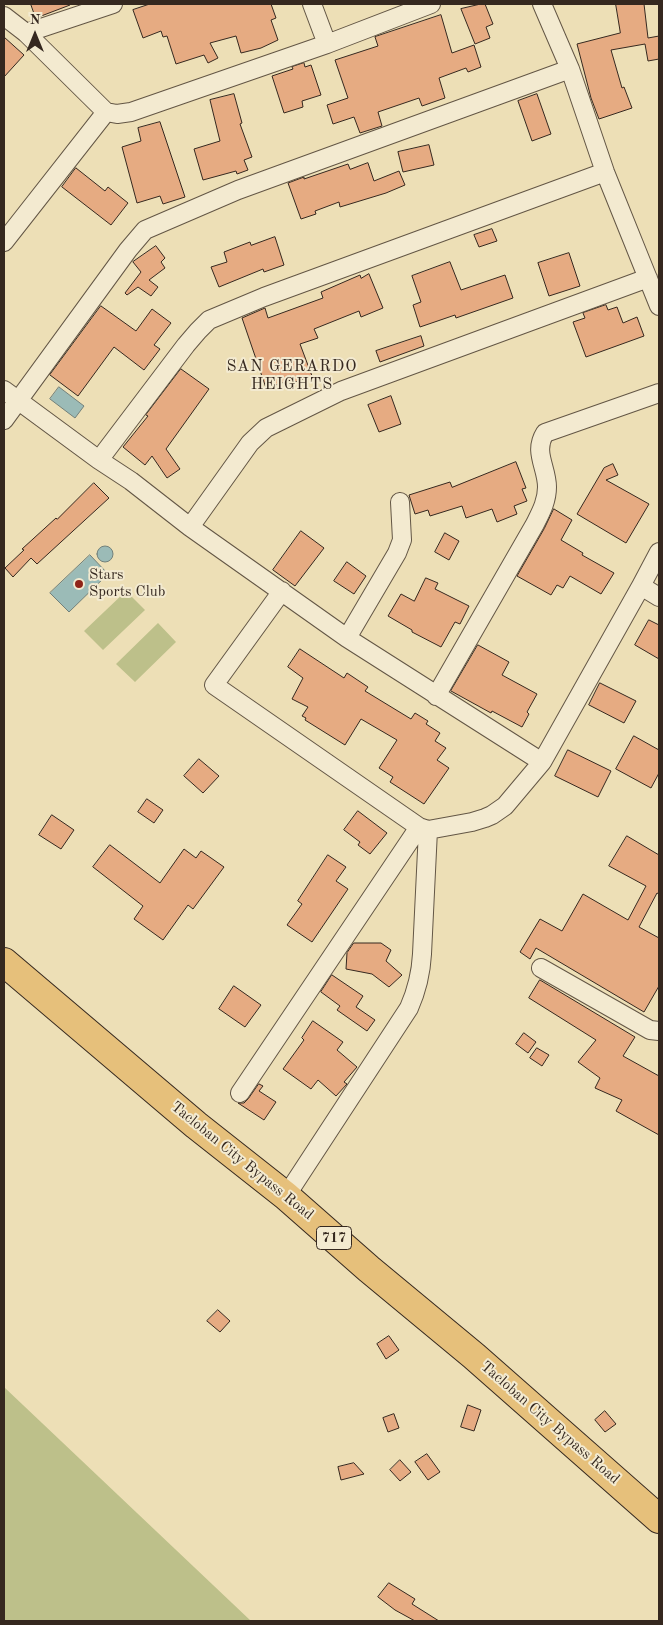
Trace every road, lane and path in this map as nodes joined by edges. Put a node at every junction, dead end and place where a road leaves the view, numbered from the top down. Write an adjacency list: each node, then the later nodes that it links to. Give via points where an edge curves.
1 (114, 4): 6 (street)
2 (312, 4): 7 (street)
3 (431, 4): 7 (street)
4 (542, 4): 8 (street)
5 (4, 16): 6 (street)
6 (26, 33): 9 (street)
7 (327, 44): 9 (street, via 131,112)
8 (570, 68): 10 (street); 16 (street, via 238,190 145,230)
9 (106, 112): 11 (street)
10 (605, 172): 12 (street); 18 (street, via 209,320)
11 (4, 242)
12 (648, 278): 13 (street); 20 (street, via 342,391 266,428 250,443)
13 (659, 306)
14 (4, 390): 16 (street)
15 (659, 394): 26 (street, via 545,433 539,448 547,485 546,502)
16 (18, 401): 17 (street); 18 (street)
17 (4, 420)
18 (100, 460): 20 (street)
19 (400, 502): 25 (street, via 402,540 397,553)
20 (190, 527): 23 (street)
21 (659, 552): 22 (street)
22 (641, 586): 24 (street); 27 (street)
23 (282, 591): 25 (street); 28 (street, via 214,685)
24 (659, 597)
25 (347, 638): 26 (street)
26 (436, 696): 27 (street)
27 (542, 762): 28 (street, via 505,806 485,818)
28 (424, 828): 32 (street); 33 (street, via 422,954 417,990 409,1008)
29 (4, 962): 33 (highway, Tacloban City Bypass Road / 717, via 196,1125)
30 (541, 968): 31 (street, via 650,1030)
31 (659, 1031)
32 (240, 1093)
33 (286, 1196): 34 (highway, Tacloban City Bypass Road / 717)
34 (659, 1519)

